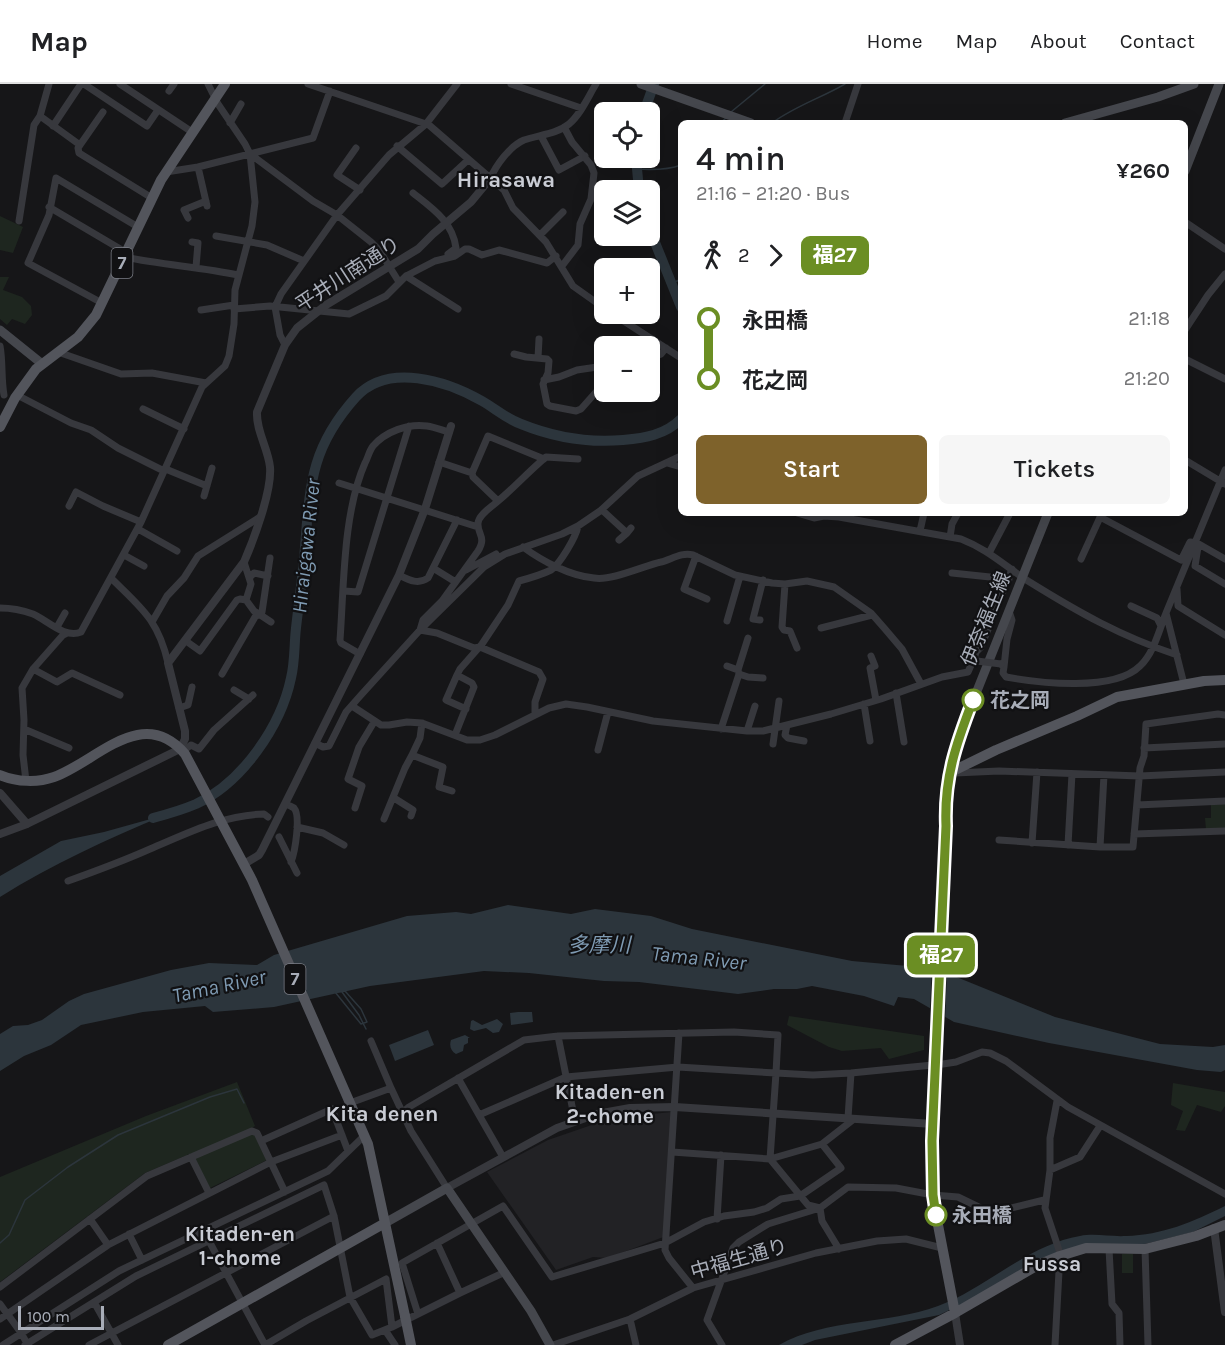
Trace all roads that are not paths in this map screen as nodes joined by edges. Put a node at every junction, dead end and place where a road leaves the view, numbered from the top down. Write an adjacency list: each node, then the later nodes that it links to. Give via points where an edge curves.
1 (49, 84): 22 (street)
2 (82, 84): 20 (street, via 147,126); 28 (street)
3 (120, 84): 20 (street)
4 (174, 84): 15 (street)
5 (208, 84): 17 (street)
6 (225, 84): 17 (main road, 7)
7 (308, 84): 16 (street)
8 (457, 84): 27 (street)
9 (511, 84): 19 (street)
10 (596, 84): 19 (street, 平井川南通り)
11 (641, 84): 23 (main road)
12 (858, 84): 24 (street)
13 (1194, 84): 25 (main road)
14 (1219, 84): 38 (main road)
15 (169, 91)
16 (330, 91): 27 (street); 35 (street, via 313,138)
17 (215, 99): 26 (street); 30 (main road, 7)
18 (240, 104): 26 (street)
19 (581, 108): 29 (street, 平井川南通り)
20 (158, 110): 30 (street)
21 (103, 112): 32 (street)
22 (40, 116): 28 (street); 49 (street, via 34,125)
23 (742, 120)
24 (846, 120)
25 (1084, 120)
26 (230, 123): 35 (street)
27 (426, 124): 33 (street); 37 (street)
28 (53, 126): 32 (street)
29 (564, 127): 31 (street, 平井川南通り); 36 (street)
30 (192, 132): 40 (main road, 7)
31 (541, 136): 36 (street, via 559,170); 41 (street, 平井川南通り, via 522,141)
32 (80, 145): 44 (street, via 79,153)
33 (397, 147): 37 (street, via 442,184); 42 (street)
34 (356, 148): 42 (street, via 337,175)
35 (250, 153): 39 (street); 47 (street); 55 (street, via 255,202)
36 (585, 156): 63 (street, via 594,173 591,199 580,224 578,245)
37 (468, 160): 41 (street)
38 (1188, 163)
39 (198, 167): 40 (street); 48 (street, via 207,203 184,210)
40 (166, 172): 44 (main road, 7)
41 (490, 179): 50 (street, 平井川南通り); 53 (street, via 504,190 513,208)
42 (360, 190): 47 (street)
43 (413, 193): 50 (street)
44 (152, 198): 52 (main road, 7)
45 (49, 207): 52 (street, via 56,178); 58 (street); 70 (street, via 28,263)
46 (564, 212): 53 (street)
47 (337, 215): 60 (street); 62 (street, via 376,248)
48 (188, 218)
49 (19, 221)
50 (446, 223): 61 (street, via 456,248); 62 (street, 平井川南通り, via 418,249)
51 (1188, 224): 57 (street)
52 (138, 228): 58 (main road, 7)
53 (540, 235): 59 (street)
54 (216, 236): 55 (street)
55 (247, 241): 60 (street); 65 (street)
56 (192, 242): 64 (street, via 198,243)
57 (1225, 249)
58 (126, 255): 64 (street, via 151,263); 70 (main road, 7)
59 (556, 256): 61 (street, via 547,263 499,250 482,255 465,249); 63 (street)
60 (304, 261): 72 (street)
61 (435, 261): 67 (street)
62 (388, 266): 68 (street); 75 (street, 平井川南通り)
63 (562, 266): 69 (street, via 575,288)
64 (196, 267): 65 (street)
65 (238, 274): 71 (street)
66 (1225, 274): 77 (street)
67 (406, 276): 68 (street); 73 (street)
68 (399, 282): 75 (street, via 386,296 349,314)
69 (594, 301)
70 (102, 303): 83 (main road, 7, via 88,326)
71 (234, 307): 72 (street); 74 (street); 93 (street, via 228,360)
72 (275, 307): 75 (street); 80 (street)
73 (458, 309)
74 (201, 310)
75 (317, 311): 80 (street, 平井川南通り)
76 (628, 324): 82 (street)
77 (1188, 325)
78 (0, 330): 89 (main road)
79 (540, 339): 87 (street)
80 (285, 345): 129 (street, 平井川南通り, via 257,412 270,468)
81 (0, 346): 95 (street, via 1,377)
82 (668, 350): 85 (street); 86 (street)
83 (58, 352): 89 (main road, 7); 93 (street, via 121,374 152,374)
84 (513, 354): 87 (street)
85 (660, 354)
86 (678, 356)
87 (538, 358): 92 (street, via 549,361)
88 (1188, 360): 91 (street)
89 (41, 363): 95 (main road, 7)
90 (594, 367): 92 (street)
91 (1225, 379)
92 (544, 380): 94 (street, via 547,404 576,411)
93 (206, 384): 99 (street)
94 (594, 395)
95 (8, 397): 98 (main road, 7); 110 (street, via 91,430)
96 (143, 409): 99 (street)
97 (409, 426): 100 (street); 115 (street, via 383,437 372,447); 117 (street)
98 (0, 427)
99 (184, 429): 110 (street)
100 (450, 429): 104 (street)
101 (678, 458): 106 (street)
102 (544, 459): 103 (street); 111 (street, via 488,436); 118 (street)
103 (578, 459)
104 (440, 462): 111 (street); 120 (street)
105 (1188, 462): 113 (street)
106 (667, 463): 107 (street); 121 (street, via 633,480)
107 (678, 466)
108 (212, 468): 114 (street)
109 (1225, 470): 113 (street)
110 (165, 471): 114 (street); 131 (street)
111 (472, 473): 118 (street)
112 (339, 483): 115 (street)
113 (1223, 483): 137 (street)
114 (207, 486): 116 (street)
115 (356, 488): 117 (street); 166 (street)
116 (204, 496)
117 (387, 498): 120 (street); 166 (street, via 358,592)
118 (498, 501): 133 (street, via 481,516)
119 (69, 506): 131 (street, via 76,492)
120 (425, 509): 130 (street); 154 (street)
121 (602, 510): 132 (street); 136 (street, via 629,530)
122 (837, 516): 134 (street)
123 (923, 516): 134 (street)
124 (956, 516): 135 (street)
125 (1009, 516): 140 (street)
126 (1047, 516): 158 (main road, 伊奈福生線)
127 (1101, 516): 145 (street)
128 (1103, 516): 137 (street, via 1181,560 1190,542)
129 (260, 517): 147 (street, 平井川南通り); 178 (street, via 198,556)
130 (457, 520): 133 (street); 149 (street)
131 (140, 525): 139 (street); 142 (street)
132 (578, 526): 138 (street); 150 (street, via 577,534)
133 (478, 527): 152 (street, via 482,545)
134 (920, 531): 135 (street)
135 (950, 537): 140 (street)
136 (619, 540)
137 (1195, 543): 146 (street); 164 (street, via 1195,566); 165 (street)
138 (523, 547): 141 (street); 150 (street)
139 (177, 551)
140 (989, 553): 151 (street)
141 (505, 554): 152 (street, via 495,554); 183 (street, via 484,567)
142 (124, 555): 148 (street); 159 (street)
143 (696, 556): 150 (street, via 685,554 596,579); 156 (street); 167 (street, via 684,589)
144 (270, 558): 155 (street)
145 (1081, 559)
146 (1225, 559)
147 (244, 562): 157 (street); 187 (street, 平井川南通り)
148 (144, 566)
149 (433, 567): 154 (street, via 422,581 412,582); 162 (street)
150 (555, 567): 188 (street, via 519,581)
151 (1012, 569): 158 (street); 160 (street)
152 (461, 572): 162 (street)
153 (952, 573): 160 (street)
154 (399, 575): 191 (street)
155 (268, 576): 157 (street, via 254,573); 174 (street)
156 (741, 576): 161 (street); 177 (street)
157 (250, 577): 168 (street)
158 (1022, 577): 171 (main road, 伊奈福生線); 189 (street, via 1083,615)
159 (111, 578): 178 (street); 184 (street, via 81,632)
160 (1008, 579): 194 (street)
161 (763, 580): 163 (street); 176 (street)
162 (454, 581): 183 (street, via 442,601 423,620)
163 (785, 584): 175 (street, via 807,582 834,587); 190 (street, via 782,627 790,631)
164 (1225, 584)
165 (1177, 587): 173 (street); 185 (street, via 1178,606)
166 (344, 591): 191 (street, via 340,643)
167 (707, 599)
168 (246, 600): 174 (street); 187 (street, via 237,600 200,651)
169 (1131, 606): 180 (street, via 1157,618)
170 (0, 608): 181 (street, via 25,612)
171 (1009, 610): 197 (street, via 1012,620); 241 (main road, 伊奈福生線, via 964,721)
172 (65, 613): 181 (street)
173 (1166, 613): 180 (street); 192 (street)
174 (259, 614): 179 (street); 200 (street)
175 (872, 615): 182 (street); 204 (street, via 902,649)
176 (754, 619)
177 (727, 621)
178 (152, 622): 195 (street)
179 (271, 622)
180 (1161, 626): 189 (street)
181 (57, 627): 184 (street)
182 (821, 628)
183 (420, 630): 188 (street); 213 (street)
184 (67, 633): 198 (street)
185 (1225, 635)
186 (748, 638): 199 (street)
187 (186, 641): 195 (street, 平井川南通り)
188 (480, 647): 201 (street); 218 (street, via 538,672 543,680)
189 (1153, 647): 192 (street); 197 (street, via 1139,668 1128,675 1085,684 1006,677)
190 (796, 648)
191 (360, 654): 231 (street)
192 (1177, 655): 205 (street)
193 (871, 656): 210 (street)
194 (975, 661): 197 (street, bridge); 204 (street, via 968,672)
195 (168, 663): 215 (street)
196 (727, 666): 199 (street)
197 (1003, 666)
198 (33, 669): 209 (street, via 57,682 72,673); 224 (street, via 21,692)
199 (739, 672): 202 (street); 225 (street)
200 (222, 674)
201 (457, 675): 216 (street, via 474,687); 216 (street, via 446,699)
202 (763, 678)
203 (1225, 680): 205 (main road)
204 (921, 684): 208 (street)
205 (1184, 684): 241 (main road, via 1117,697)
206 (192, 687): 215 (street, via 188,705)
207 (234, 690): 236 (street, via 251,697 199,749 191,746)
208 (896, 693): 210 (street); 230 (street)
209 (120, 695)
210 (876, 700): 212 (street)
211 (779, 701): 223 (street)
212 (864, 704): 222 (street); 229 (street)
213 (352, 706): 220 (street); 231 (street, via 329,746)
214 (755, 706): 226 (street)
215 (179, 708): 236 (street, via 185,735)
216 (466, 709): 227 (street)
217 (608, 712): 218 (street, via 566,705); 225 (street); 237 (street)
218 (535, 715): 227 (street, via 480,740)
219 (1225, 715): 235 (street, via 1146,724)
220 (374, 722): 221 (street); 253 (street, via 359,747 348,779 362,786)
221 (422, 723): 227 (street); 238 (street)
222 (787, 725): 223 (street); 228 (street, via 788,738)
223 (776, 728): 226 (street); 232 (street)
224 (24, 729): 234 (street); 246 (street)
225 (721, 729): 226 (street)
226 (747, 732)
227 (455, 735)
228 (804, 741)
229 (870, 741)
230 (904, 742)
231 (315, 743): 251 (street)
232 (773, 744)
233 (1225, 744): 235 (street)
234 (69, 748)
235 (1144, 748): 245 (street)
236 (182, 750): 246 (main road, via 159,737 136,735 59,775); 256 (main road, 7); 258 (street)
237 (598, 750)
238 (412, 755): 247 (street, via 443,766 439,787); 249 (street)
239 (1037, 772): 241 (street); 242 (street); 265 (street)
240 (1225, 772): 245 (street)
241 (949, 773): 276 (main road)
242 (1072, 774): 244 (street); 267 (street)
243 (0, 775): 246 (main road)
244 (1104, 775): 245 (street); 268 (street)
245 (1140, 776): 252 (street)
246 (26, 781)
247 (452, 791)
248 (0, 793): 258 (street)
249 (394, 798): 255 (street, via 412,810); 257 (street)
250 (1225, 801): 252 (street)
251 (285, 804): 259 (street, via 296,811); 270 (street, via 260,853)
252 (1137, 805): 262 (street)
253 (355, 808)
254 (266, 816): 256 (street)
255 (411, 816)
256 (220, 819): 270 (main road, 7); 272 (street)
257 (384, 819)
258 (27, 824): 261 (street)
259 (297, 828): 266 (street, via 323,834); 269 (street)
260 (1225, 831): 262 (street)
261 (0, 834)
262 (1134, 834): 268 (street, via 1133,847)
263 (279, 837): 269 (street)
264 (999, 840): 265 (street)
265 (1032, 843): 267 (street)
266 (344, 845)
267 (1068, 845): 268 (street)
268 (1100, 847)
269 (291, 861): 271 (street)
270 (244, 864): 284 (main road, 7)
271 (297, 873)
272 (68, 881)
273 (679, 1033): 274 (street); 277 (street); 278 (street, via 778,1035)
274 (558, 1036): 280 (street); 281 (street, via 524,1040)
275 (371, 1041): 282 (street)
276 (935, 1065): 279 (street); 283 (street, via 990,1053); 291 (main road)
277 (678, 1066): 278 (street); 280 (street); 285 (street)
278 (776, 1073): 279 (street); 287 (street)
279 (851, 1073): 289 (street)
280 (566, 1077): 288 (street); 290 (street)
281 (458, 1078): 286 (street); 288 (street)
282 (391, 1088): 284 (street); 286 (street)
283 (1058, 1101): 292 (street); 304 (street, via 1050,1138)
284 (350, 1103): 294 (main road, 7)
285 (675, 1107): 287 (street); 290 (street, via 630,1108); 298 (street)
286 (402, 1113): 305 (street)
287 (774, 1113): 289 (street); 302 (street)
288 (479, 1115): 301 (street)
289 (851, 1119): 291 (street); 296 (street)
290 (575, 1121): 301 (street)
291 (933, 1124): 309 (main road)
292 (1100, 1126): 304 (street, via 1080,1157); 308 (street)
293 (342, 1135): 295 (street, via 332,1109); 297 (street); 303 (street)
294 (364, 1136): 297 (street); 316 (main road, 7)
295 (261, 1141): 300 (street, via 252,1131); 303 (street)
296 (822, 1144): 302 (street); 310 (street, via 841,1168)
297 (348, 1151): 306 (street, via 328,1171)
298 (672, 1152): 299 (street); 323 (street)
299 (721, 1155): 302 (street); 315 (street)
300 (191, 1157): 307 (street); 314 (street, via 147,1176)
301 (503, 1157): 305 (street)
302 (770, 1159): 310 (street)
303 (271, 1162): 306 (street); 307 (street)
304 (1050, 1170): 311 (street)
305 (447, 1188): 316 (main road); 317 (main road)
306 (285, 1192): 331 (street)
307 (209, 1193): 320 (street)
308 (1225, 1194)
309 (933, 1195): 311 (street, via 958,1197 991,1213); 312 (street, via 851,1186); 326 (main road)
310 (800, 1196): 312 (street, via 808,1205); 315 (street, via 781,1199 754,1212)
311 (1044, 1200): 330 (street)
312 (820, 1208): 329 (street, via 822,1221); 334 (street, via 751,1233 733,1248)
313 (334, 1216): 321 (street, via 324,1185); 325 (street); 333 (street)
314 (90, 1219): 324 (street); 335 (street)
315 (717, 1219): 323 (street)
316 (385, 1223): 325 (main road); 357 (main road, 7, bridge)
317 (471, 1223): 322 (street); 323 (street, via 503,1206 552,1277); 332 (main road)
318 (1225, 1225): 319 (main road)
319 (1214, 1228): 328 (main road); 343 (street)
320 (129, 1234): 324 (street); 331 (street)
321 (209, 1241): 333 (street); 339 (street, via 136,1276)
322 (437, 1243): 337 (street); 344 (street, via 402,1263)
323 (665, 1243): 336 (street, via 669,1258)
324 (108, 1245): 345 (street)
325 (340, 1248): 338 (street); 340 (main road)
326 (942, 1248): 329 (street, 中福生通り, via 906,1239); 342 (main road)
327 (1108, 1249): 328 (main road); 330 (main road, via 1086,1248); 364 (street)
328 (1144, 1249): 365 (street)
329 (839, 1250): 334 (street, 中福生通り)
330 (1060, 1255): 342 (main road); 363 (street)
331 (142, 1260): 349 (street)
332 (505, 1272): 337 (street); 358 (main road)
333 (226, 1273): 340 (street); 348 (street)
334 (722, 1279): 336 (street, 中福生通り); 360 (street, via 707,1320)
335 (0, 1287)
336 (693, 1288): 346 (street, 中福生通り)
337 (460, 1293): 344 (street)
338 (350, 1297): 347 (street, via 372,1335); 347 (street, via 386,1279); 355 (street)
339 (94, 1302): 348 (street); 351 (street)
340 (243, 1303): 354 (main road); 355 (street)
341 (0, 1304): 345 (street)
342 (955, 1312): 361 (main road); 362 (street)
343 (1225, 1312)
344 (418, 1314): 347 (street)
345 (2, 1315): 349 (street)
346 (630, 1318): 358 (street, 中福生通り); 359 (street)
347 (389, 1328): 356 (street)
348 (110, 1332): 352 (street); 353 (street)
349 (19, 1335): 350 (street); 351 (street)
350 (3, 1345)
351 (25, 1345)
352 (89, 1345)
353 (118, 1345)
354 (168, 1345)
355 (265, 1345)
356 (395, 1345)
357 (411, 1345)
358 (551, 1345)
359 (636, 1345)
360 (722, 1345)
361 (895, 1345)
362 (960, 1345)
363 (1055, 1345)
364 (1120, 1345)
365 (1148, 1345)

